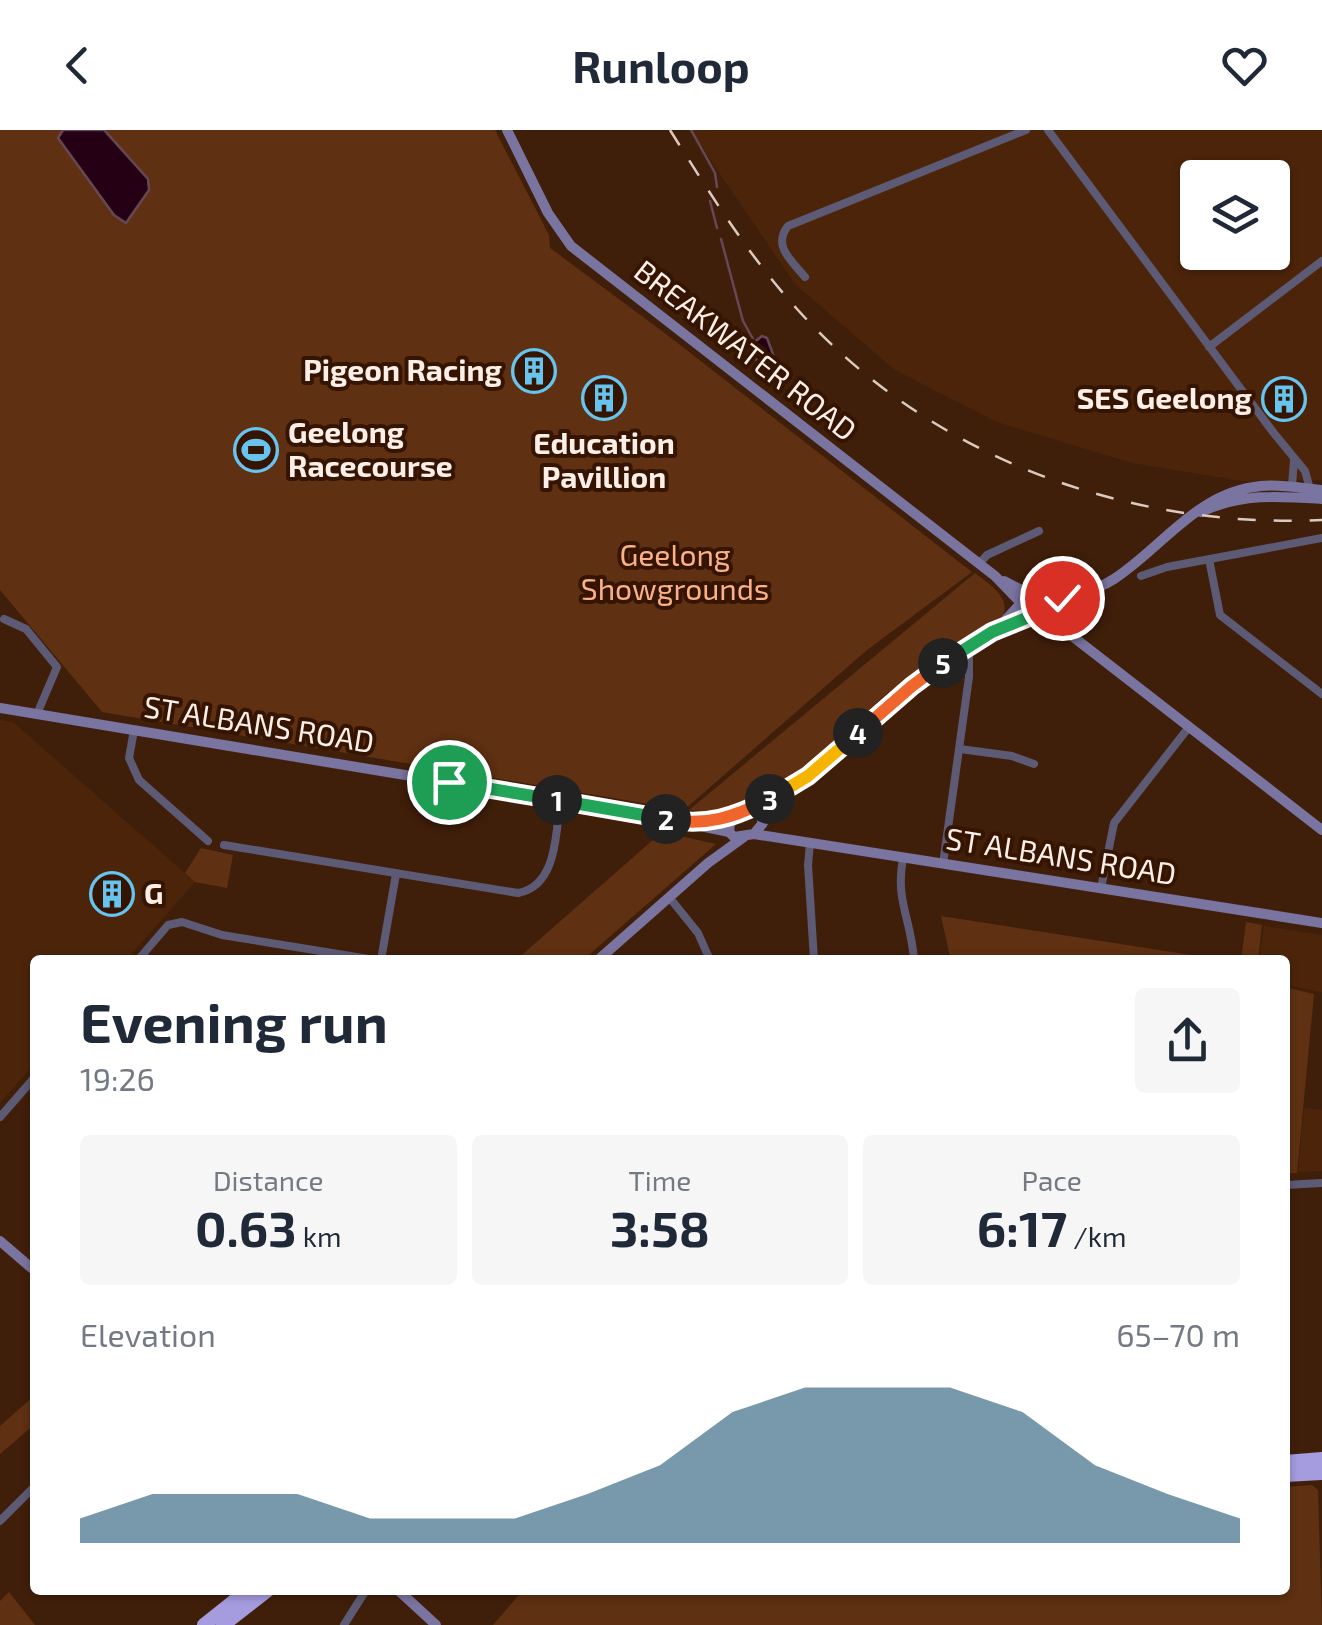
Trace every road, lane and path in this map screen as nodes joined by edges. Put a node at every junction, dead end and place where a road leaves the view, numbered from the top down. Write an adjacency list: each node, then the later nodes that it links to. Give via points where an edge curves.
1 (507, 130): 13 (street, BREAKWATER ROAD, via 571,246)
2 (1026, 130): 5 (street, via 788,226 782,248)
3 (1048, 130): 6 (street)
4 (1322, 261): 6 (street)
5 (805, 277)
6 (1209, 347): 7 (street)
7 (1294, 460): 8 (street); 8 (street, via 1306,472)
8 (1305, 492): 9 (street); 14 (street, via 1207,509)
9 (1322, 499)
10 (1040, 531): 13 (street)
11 (1322, 538): 12 (street)
12 (1209, 559): 15 (street); 21 (street, via 1220,615)
13 (979, 564): 16 (street, BREAKWATER ROAD)
14 (1126, 570): 16 (street, via 1078,589); 17 (street)
15 (1141, 576)
16 (1026, 598): 17 (street, via 1023,610); 17 (street, via 1042,597); 19 (street)
17 (1038, 611): 19 (street); 24 (street)
18 (4, 619): 23 (street, via 26,629 57,666)
19 (992, 632): 20 (street)
20 (964, 648): 26 (street, via 970,673); 28 (street)
21 (1322, 694)
22 (0, 708): 23 (street, ST ALBANS ROAD)
23 (37, 714): 25 (street, ST ALBANS ROAD)
24 (1189, 726): 33 (street); 44 (street, via 1114,823)
25 (134, 730): 29 (street, ST ALBANS ROAD); 36 (street, via 129,758 140,781)
26 (960, 749): 27 (street); 42 (street)
27 (1034, 764)
28 (808, 776): 30 (street); 31 (street)
29 (560, 800): 32 (street, ST ALBANS ROAD); 43 (street, via 548,872 534,888 504,892)
30 (742, 813): 31 (street, ST ALBANS ROAD, via 755,810); 32 (street, ST ALBANS ROAD); 34 (street)
31 (764, 820): 35 (street); 37 (street, ST ALBANS ROAD)
32 (687, 823): 34 (street, ST ALBANS ROAD)
33 (1322, 830)
34 (730, 832): 35 (street, ST ALBANS ROAD); 41 (street)
35 (749, 836): 37 (street, ST ALBANS ROAD); 41 (street)
36 (208, 841)
37 (793, 841): 38 (street, ST ALBANS ROAD)
38 (810, 843): 40 (street, ST ALBANS ROAD); 52 (street)
39 (224, 845): 43 (street)
40 (903, 858): 42 (street, ST ALBANS ROAD); 53 (street, via 899,895)
41 (708, 863): 45 (street)
42 (943, 864): 44 (street, ST ALBANS ROAD)
43 (396, 874): 49 (street)
44 (1101, 888): 46 (street, ST ALBANS ROAD)
45 (669, 897): 50 (street); 51 (street)
46 (1322, 923)
47 (142, 955): 48 (street, via 168,925 182,922)
48 (347, 955)
49 (379, 955)
50 (604, 955)
51 (708, 955)
52 (814, 955)
53 (914, 955)
54 (30, 1083): 55 (street)
55 (0, 1117)
56 (1322, 1183): 57 (street)
57 (1290, 1185)
58 (0, 1241): 59 (street)
59 (30, 1266)
60 (1322, 1460): 61 (highway)
61 (1290, 1462)
62 (1322, 1473): 63 (highway)
63 (1290, 1475)
64 (30, 1491): 65 (street)
65 (0, 1522)
66 (242, 1595): 70 (highway)
67 (261, 1595): 71 (highway)
68 (363, 1595): 72 (street)
69 (403, 1595): 73 (street)
70 (204, 1625)
71 (222, 1625)
72 (344, 1625)
73 (436, 1625)

